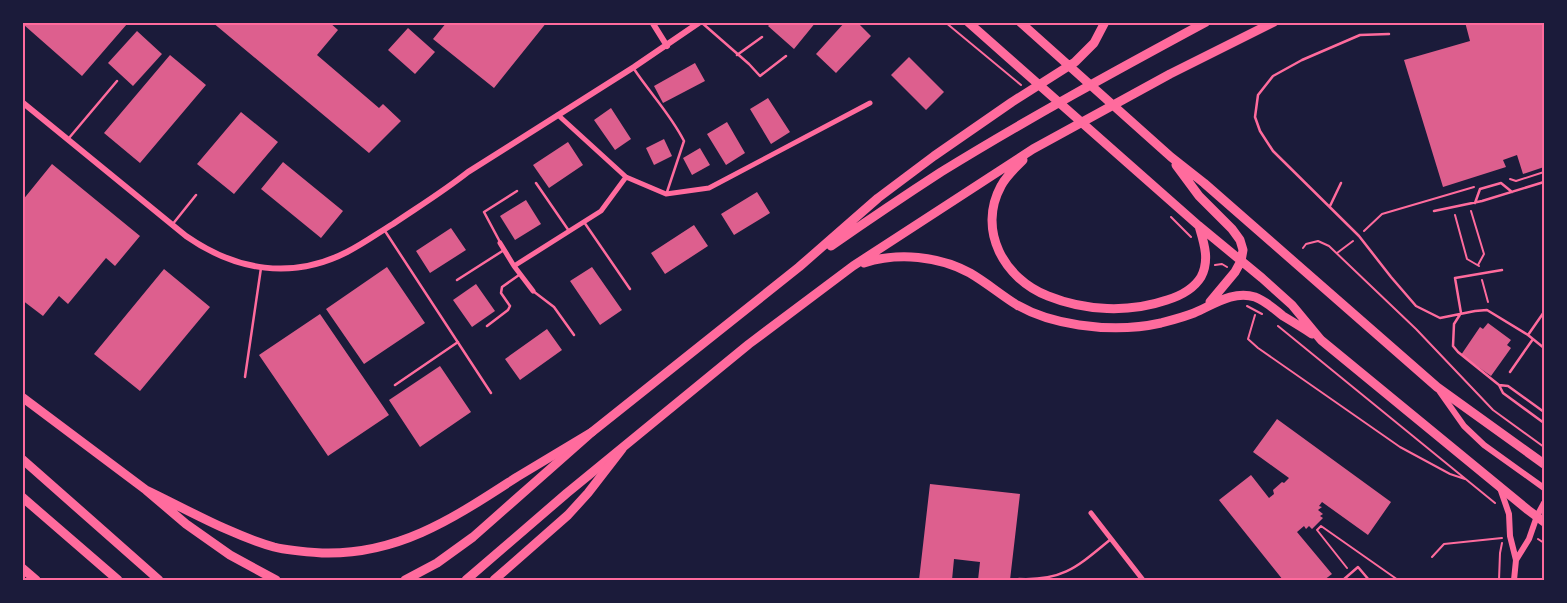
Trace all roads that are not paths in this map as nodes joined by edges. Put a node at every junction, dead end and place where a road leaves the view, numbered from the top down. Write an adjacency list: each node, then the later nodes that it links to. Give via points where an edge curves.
1 (652, 22): 10 (street)
2 (701, 22): 10 (street); 11 (lane)
3 (968, 22): 34 (highway)
4 (1105, 22): 42 (highway, via 1094,43 1075,62 920,166)
5 (1206, 22): 42 (highway, via 948,168)
6 (1274, 22): 19 (highway)
7 (1022, 23): 20 (highway)
8 (1389, 34): 30 (lane, via 1360,35 1302,60 1273,76 1258,95 1255,117 1265,140)
9 (762, 37): 11 (lane)
10 (667, 46): 13 (street)
11 (738, 55): 12 (lane, via 760,76)
12 (786, 56)
13 (634, 67): 17 (street); 28 (lane, via 684,141)
14 (117, 81): 18 (lane)
15 (22, 102): 18 (street)
16 (870, 103): 28 (street, via 709,188)
17 (558, 115): 21 (street); 35 (street)
18 (68, 140): 33 (street)
19 (1033, 149): 34 (highway, via 1001,185 993,206 993,236 1006,264 1019,278 1047,296 1107,308 1146,306 1186,292 1201,277 1205,264 1206,248); 41 (highway)
20 (1171, 157): 39 (highway, via 1199,196 1240,240 1243,250); 63 (highway)
21 (626, 177): 28 (street); 32 (street, via 601,211)
22 (1544, 182): 26 (lane)
23 (536, 183): 36 (lane)
24 (1341, 183): 30 (lane)
25 (517, 192): 37 (lane, via 484,212)
26 (1513, 192): 29 (lane); 29 (lane, via 1501,183 1480,189)
27 (196, 194): 33 (lane)
28 (666, 194)
29 (1475, 202): 31 (lane)
30 (1330, 206): 51 (lane, via 1416,306 1440,318)
31 (1434, 211)
32 (584, 222): 36 (street); 47 (lane)
33 (172, 225): 43 (street, via 213,254)
34 (1199, 226): 39 (highway)
35 (384, 229): 43 (street, via 347,252 317,264); 57 (lane)
36 (569, 231): 40 (street)
37 (500, 243): 38 (street)
38 (504, 250): 40 (street); 46 (lane)
39 (1241, 261): 49 (highway, via 1218,295); 56 (highway, via 1292,304)
40 (514, 266): 45 (street)
41 (853, 266): 49 (highway, via 892,256 944,262 970,273 1033,313 1079,325 1111,328 1144,326); 69 (highway, via 749,344)
42 (799, 267): 68 (highway)
43 (261, 268): 60 (lane)
44 (1502, 270): 51 (lane, via 1455,278)
45 (520, 274): 48 (street); 52 (lane, via 502,287 501,292 510,306 508,310)
46 (457, 280)
47 (630, 289)
48 (533, 291): 54 (lane, via 554,307)
49 (1206, 306): 56 (highway, via 1224,299 1254,297 1268,303)
50 (1544, 312): 53 (lane)
51 (1461, 313): 53 (lane, via 1487,310); 62 (lane, via 1454,324 1454,346)
52 (487, 326)
53 (1528, 335): 55 (lane)
54 (574, 336)
55 (1533, 338): 58 (lane); 59 (lane)
56 (1321, 340): 72 (highway)
57 (458, 342): 61 (lane); 64 (lane)
58 (1544, 348)
59 (1510, 372)
60 (245, 378)
61 (395, 385)
62 (1499, 385): 66 (lane, via 1508,386); 67 (lane, via 1503,394)
63 (1437, 387): 71 (highway); 73 (street, via 1464,426 1484,445)
64 (491, 393)
65 (22, 397): 74 (highway)
66 (1544, 412)
67 (1544, 423)
68 (592, 432): 74 (highway, via 444,523 404,540 368,550 335,553 277,548 210,522); 86 (highway, via 472,537 437,563)
69 (622, 449): 87 (highway); 88 (highway, via 568,515)
70 (22, 459): 84 (highway)
71 (1543, 462)
72 (1500, 487): 78 (highway); 80 (street, via 1509,514)
73 (1544, 488)
74 (146, 490): 85 (highway, via 211,542)
75 (22, 497): 83 (highway)
76 (1544, 503): 78 (street)
77 (1091, 514): 79 (street)
78 (1541, 519): 80 (street)
79 (1111, 539): 89 (lane, via 1060,575); 90 (street)
80 (1516, 560): 93 (street)
81 (22, 568): 82 (highway)
82 (36, 580)
83 (118, 580)
84 (159, 580)
85 (276, 580)
86 (405, 580)
87 (466, 580)
88 (494, 580)
89 (1019, 580)
90 (1144, 580)
91 (1343, 580): 92 (lane, via 1358,567)
92 (1369, 580)
93 (1514, 580)

